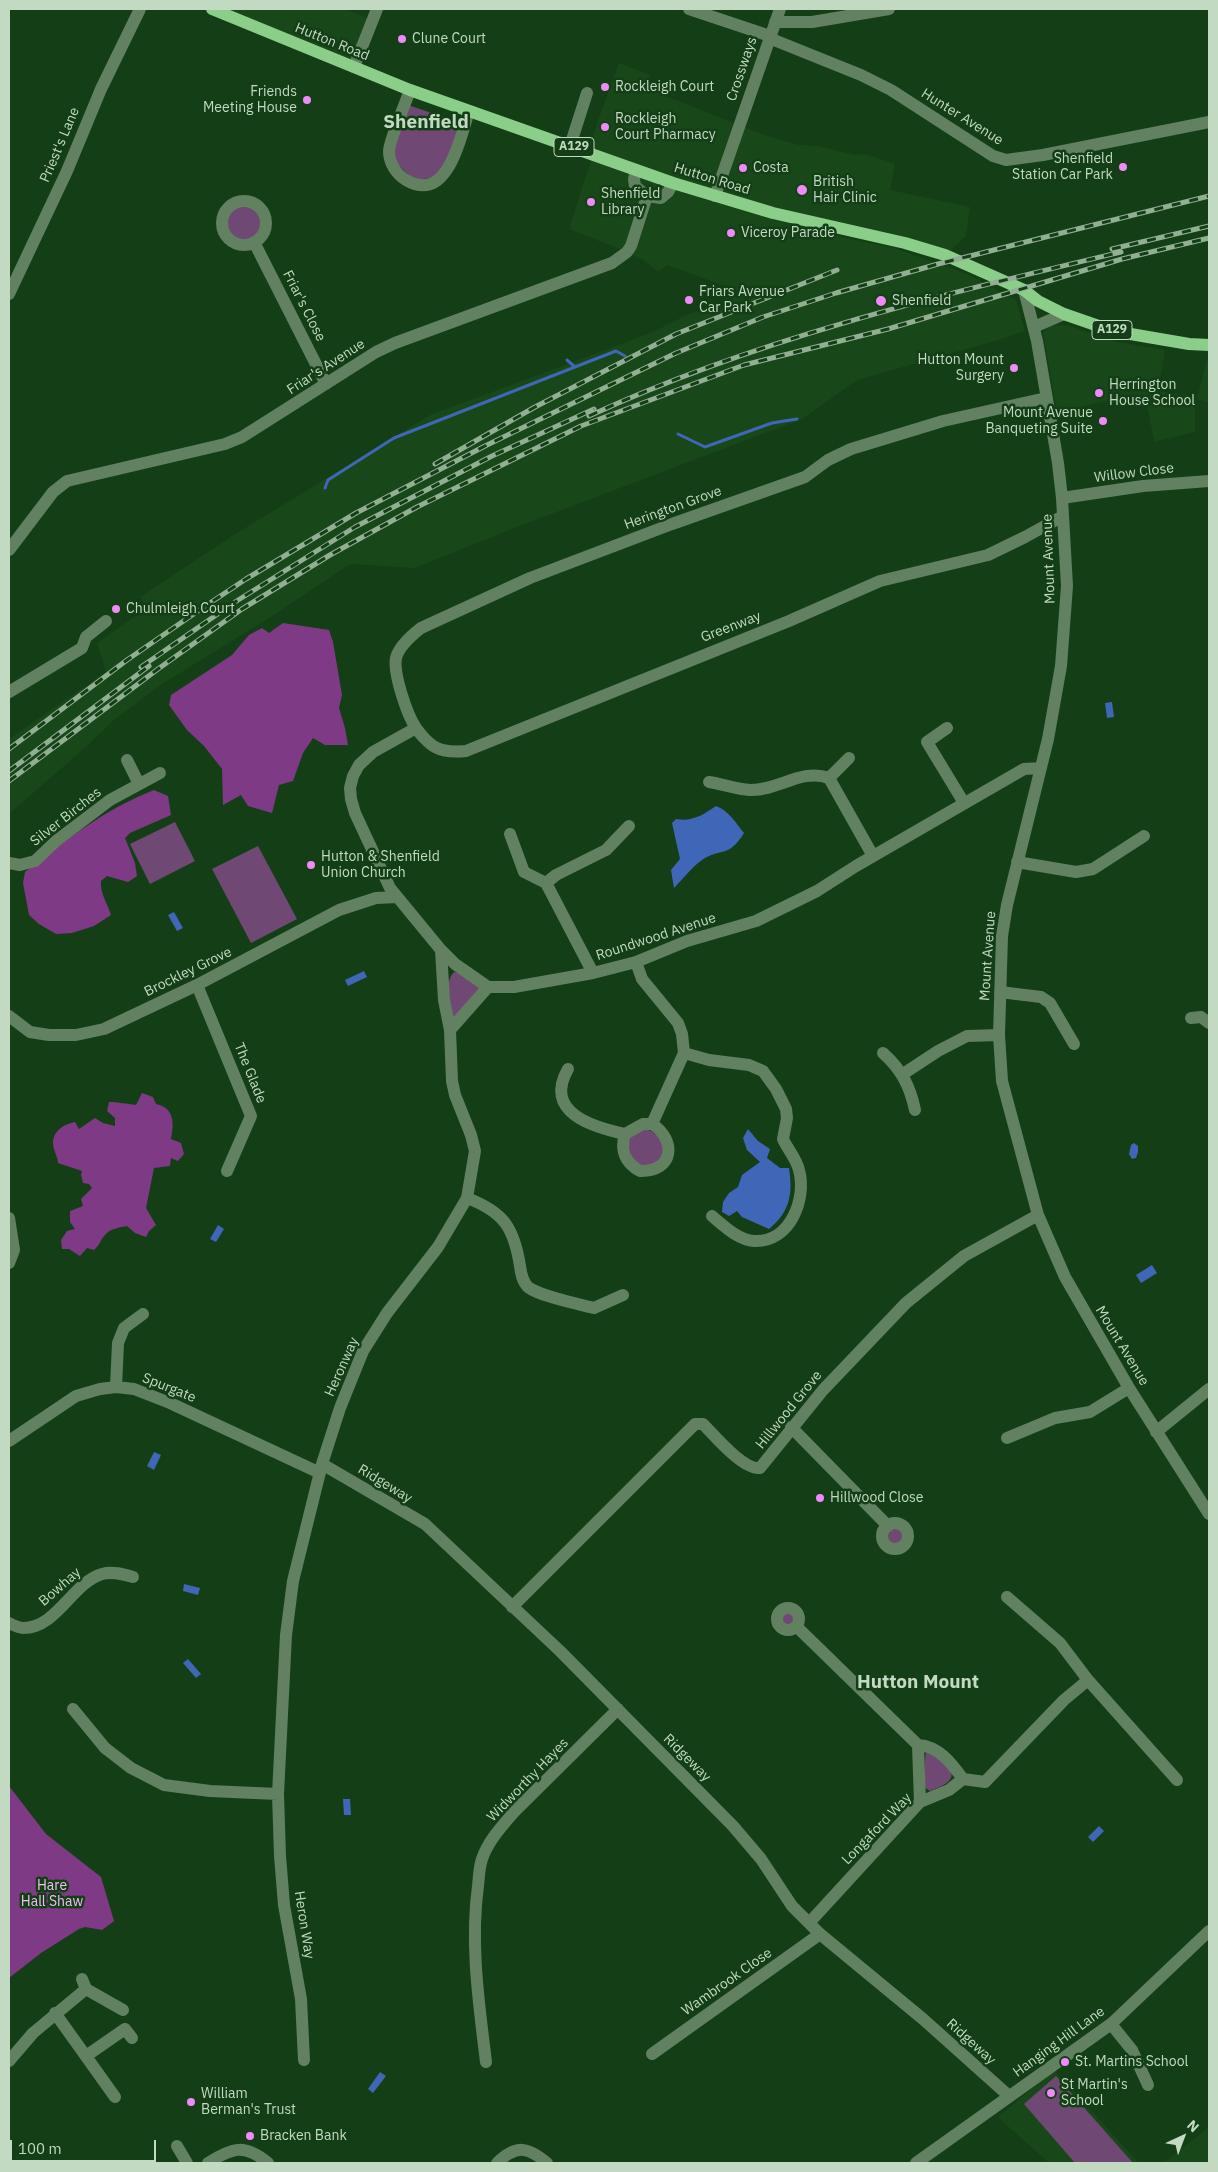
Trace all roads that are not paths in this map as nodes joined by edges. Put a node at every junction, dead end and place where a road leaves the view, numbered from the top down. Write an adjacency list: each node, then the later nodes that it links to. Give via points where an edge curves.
1 (140, 9): 21 (street, Priest's Lane)
2 (212, 9): 9 (main road, Hutton Road / A129)
3 (377, 9): 9 (street)
4 (690, 9): 8 (street, Hunter Avenue)
5 (780, 9): 7 (street, Crossways)
6 (889, 9): 7 (street, via 812,22)
7 (775, 22): 8 (street, Crossways)
8 (769, 37): 13 (street, Hunter Avenue, via 891,90 993,156 1006,160); 18 (street, Crossways)
9 (354, 67): 10 (main road, Hutton Road / A129)
10 (410, 90): 12 (main road, Hutton Road / A129); 12 (street, via 389,150 392,165 400,176 414,184 439,180 448,171)
11 (587, 93): 14 (street)
12 (470, 111): 14 (main road, Hutton Road / A129)
13 (1209, 122)
14 (570, 146): 15 (main road, Hutton Road / A129)
15 (636, 170): 16 (main road, Hutton Road / A129); 17 (street, via 635,186)
16 (673, 183): 17 (street, via 661,198); 18 (main road, Hutton Road / A129)
17 (647, 196): 25 (street, Friar's Avenue, via 631,246 620,259 395,343)
18 (715, 196): 20 (main road, Hutton Road / A129, via 945,255)
19 (254, 242): 25 (street, Friar's Close)
20 (1024, 290): 22 (main road, Hutton Road / A129); 23 (street, Mount Avenue)
21 (9, 294)
22 (1064, 314): 23 (street); 24 (main road, Hutton Road / A129, via 1114,331 1189,344)
23 (1034, 327): 26 (street, Mount Avenue)
24 (1209, 344)
25 (326, 384): 30 (street, Friar's Avenue, via 242,437 225,444 67,481 54,492)
26 (1046, 398): 28 (street, Mount Avenue); 33 (street, Herington Grove, via 904,431 850,449 805,477 530,578 421,628 396,656 396,670)
27 (1209, 480): 28 (street, Willow Close)
28 (1062, 498): 29 (street, Mount Avenue)
29 (1063, 516): 33 (street, Greenway, via 988,555 880,581 466,751 451,752 435,747); 37 (street, Mount Avenue, via 1067,586 1064,642)
30 (9, 550)
31 (106, 621): 32 (street, via 86,637 82,648)
32 (9, 692)
33 (416, 728): 49 (street, via 366,758 353,776 350,788 355,813)
34 (947, 728): 42 (street, via 927,742)
35 (849, 758): 39 (street)
36 (127, 760): 41 (street)
37 (1040, 768): 42 (street, Roundwood Avenue, via 1024,769); 47 (street, Mount Avenue)
38 (160, 773): 41 (street, Silver Birches)
39 (829, 778): 40 (street, via 808,775 751,790); 46 (street)
40 (708, 782)
41 (140, 784): 48 (street, Silver Birches, via 110,800 35,860 20,865)
42 (964, 803): 46 (street, Roundwood Avenue)
43 (630, 826): 50 (street, via 606,850 556,875)
44 (510, 834): 50 (street, via 524,872)
45 (1144, 836): 47 (street, via 1093,869 1076,872)
46 (873, 856): 54 (street, Roundwood Avenue, via 764,918 687,941)
47 (1017, 862): 58 (street, Mount Avenue, via 1002,936)
48 (9, 864)
49 (384, 877): 51 (street); 52 (street)
50 (546, 884): 55 (street)
51 (397, 897): 52 (street, Brockley Grove); 53 (street)
52 (376, 898): 56 (street, Brockley Grove, via 339,910)
53 (442, 950): 57 (street, via 455,964); 63 (street, Heronway, via 444,1000)
54 (636, 962): 55 (street, Roundwood Avenue); 66 (street, via 642,979 678,1023)
55 (593, 974): 57 (street, Roundwood Avenue, via 514,987)
56 (197, 985): 60 (street, Brockley Grove, via 104,1029 76,1035 30,1032); 73 (street, The Glade, via 251,1116)
57 (488, 987): 63 (street)
58 (1000, 992): 64 (street, Mount Avenue); 65 (street, via 1033,995 1050,1003)
59 (1208, 1005): 62 (street, via 1205,1010)
60 (9, 1016)
61 (1191, 1018): 62 (street)
62 (1207, 1021)
63 (450, 1030): 74 (street, Heronway, via 452,1081 475,1151)
64 (999, 1035): 69 (street, via 967,1036); 75 (street, Mount Avenue, via 1002,1081)
65 (1074, 1044)
66 (684, 1053): 71 (street); 76 (street, via 749,1065 768,1076 782,1101 787,1118 783,1139 796,1160 801,1181 798,1206 785,1230 775,1237 754,1241 736,1235)
67 (883, 1053): 69 (street)
68 (568, 1068): 72 (street, via 561,1092 569,1109 595,1127)
69 (903, 1074): 70 (street)
70 (915, 1110)
71 (652, 1124): 72 (street, via 643,1124); 72 (street, via 665,1136 669,1149 667,1160 657,1169 640,1171 629,1163 623,1151)
72 (625, 1134)
73 (227, 1171)
74 (467, 1198): 79 (street, via 493,1210 505,1220 517,1246 523,1281 532,1290 594,1308); 88 (street, Heronway, via 438,1247 387,1312 362,1351)
75 (1038, 1215): 82 (street, Mount Avenue, via 1065,1277); 84 (street, Hillwood Grove, via 964,1256 913,1297)
76 (712, 1216)
77 (9, 1218): 78 (street, via 14,1250)
78 (9, 1263)
79 (623, 1295)
80 (143, 1314): 81 (street, via 124,1328 118,1343)
81 (116, 1387): 87 (street, Spurgate, via 76,1396); 88 (street, Spurgate, via 134,1388)
82 (1129, 1388): 85 (street, Mount Avenue); 86 (street, via 1090,1412 1055,1418)
83 (1209, 1389): 85 (street)
84 (791, 1427): 90 (street); 93 (street, Hillwood Grove, via 766,1463 755,1469 743,1463 703,1424 694,1424)
85 (1156, 1432): 89 (street, Mount Avenue)
86 (1007, 1438)
87 (9, 1441)
88 (321, 1469): 93 (street, Ridgeway, via 424,1524); 102 (street, Heronway, via 293,1581 286,1635)
89 (1209, 1514)
90 (888, 1526)
91 (133, 1577): 94 (street, Bowhay, via 103,1574 91,1579 40,1624 23,1628)
92 (1007, 1597): 96 (street, via 1060,1642)
93 (512, 1607): 98 (street, Ridgeway)
94 (9, 1623)
95 (797, 1627): 99 (street)
96 (1088, 1680): 100 (street, via 1064,1700 985,1782); 101 (street)
97 (74, 1709): 102 (street, via 105,1748 131,1768 164,1785)
98 (618, 1709): 104 (street, Ridgeway, via 748,1842 792,1906); 115 (street, Widworthy Hayes, via 514,1812 499,1830 481,1862 475,1906 478,1986)
99 (918, 1745): 100 (street, via 926,1745 941,1754); 103 (street)
100 (963, 1780): 103 (street, Longaford Way, via 949,1790)
101 (1177, 1780)
102 (278, 1794): 113 (street, Heron Way, via 284,1897 301,1999)
103 (920, 1802): 104 (street, Longaford Way)
104 (809, 1923): 106 (street, Ridgeway)
105 (1209, 1931): 109 (street, Hanging Hill Lane)
106 (820, 1934): 111 (street, Wambrook Close); 117 (street, Ridgeway)
107 (123, 2010): 108 (street, via 84,1984)
108 (55, 2013): 112 (street); 114 (street, via 32,2033)
109 (1111, 2024): 116 (street, via 1132,2050); 117 (street, Hanging Hill Lane)
110 (132, 2038): 112 (street, via 125,2028)
111 (652, 2054)
112 (86, 2056): 118 (street)
113 (304, 2060)
114 (9, 2061)
115 (486, 2062)
116 (1148, 2085)
117 (1009, 2096): 125 (street, Hanging Hill Lane)
118 (115, 2097)
119 (177, 2146): 120 (street)
120 (187, 2163)
121 (208, 2163): 122 (street, via 240,2149 256,2153)
122 (268, 2163)
123 (497, 2163): 124 (street, via 517,2149 536,2153)
124 (546, 2163)
125 (916, 2163)

